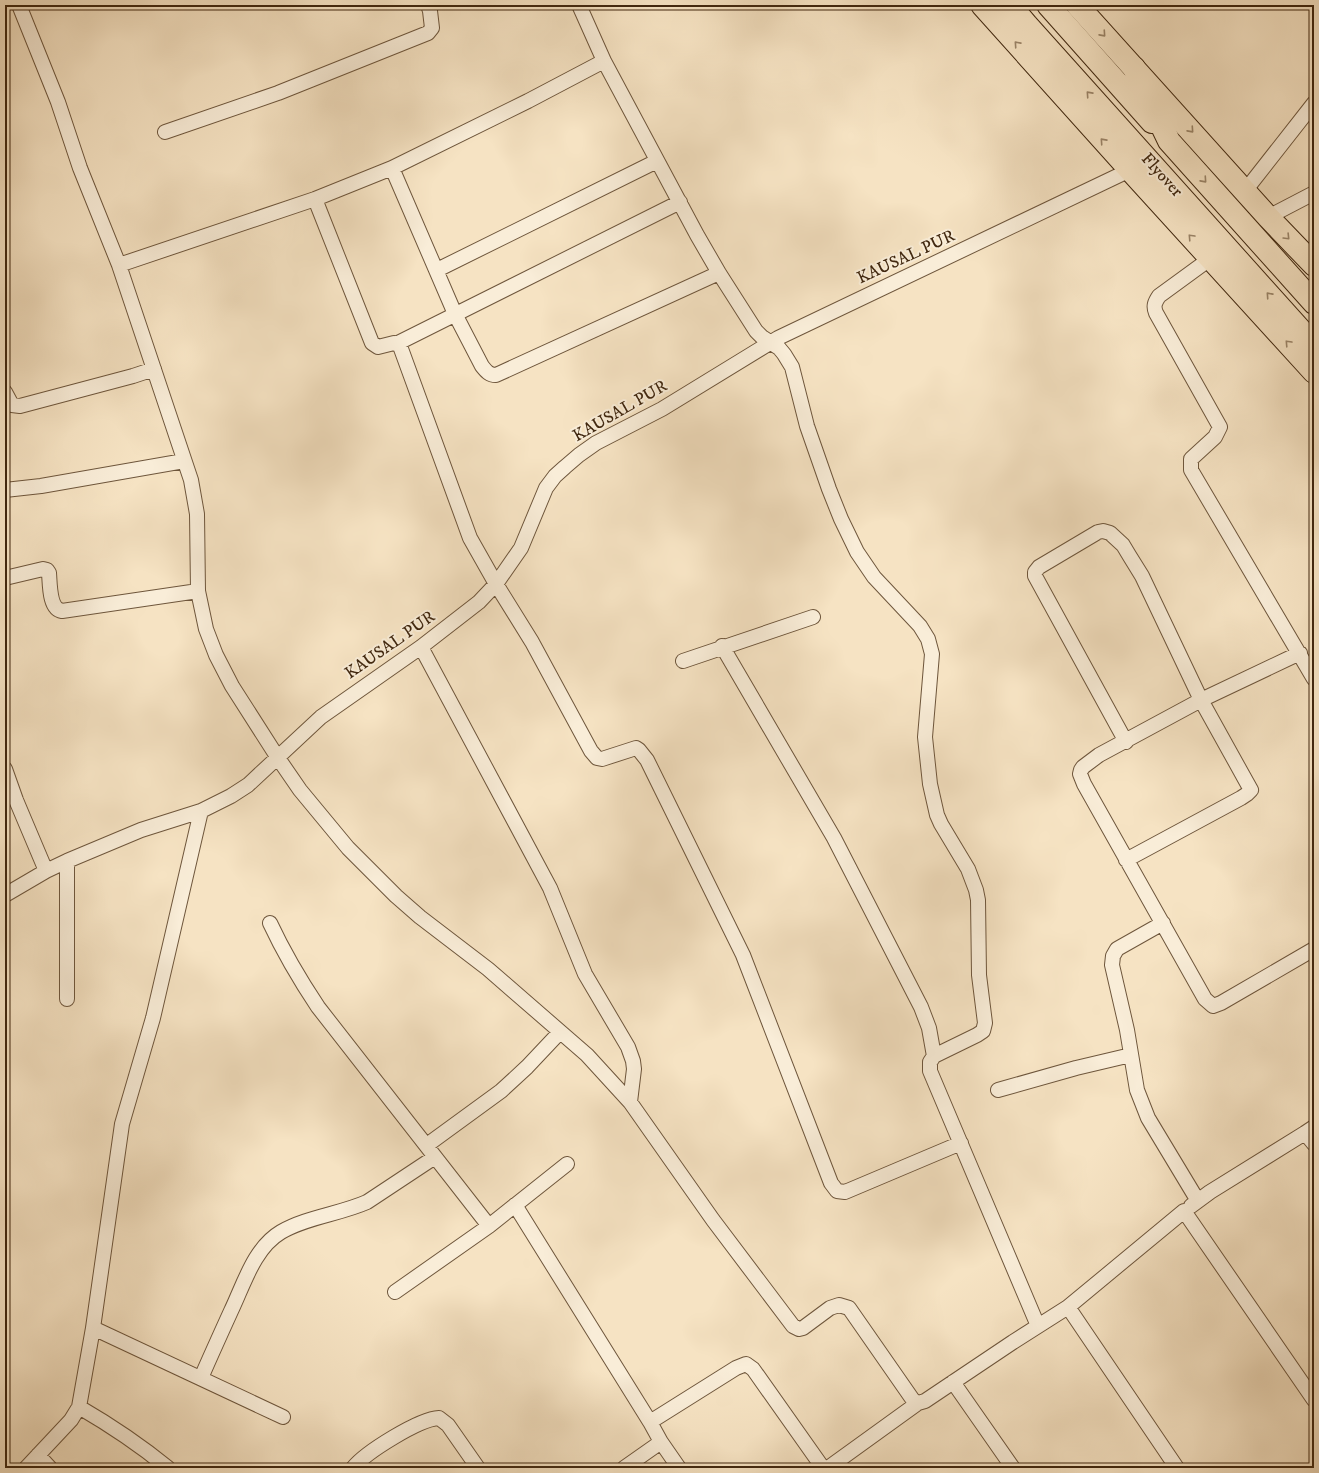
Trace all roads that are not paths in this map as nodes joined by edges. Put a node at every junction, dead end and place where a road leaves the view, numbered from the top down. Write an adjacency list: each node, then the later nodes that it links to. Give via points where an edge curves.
1 (19, 5): 22 (street)
2 (579, 5): 8 (street)
3 (982, 5): 15 (main road, one-way to 3)
4 (1010, 5): 30 (main road, Flyover, one-way to 4)
5 (1048, 5): 12 (main road, Flyover)
6 (1077, 5): 9 (main road, one-way to 9)
7 (433, 7): 11 (street, via 432,28 428,33 278,93)
8 (604, 61): 13 (street); 14 (street)
9 (1134, 68): 12 (main road); 16 (main road, one-way to 16)
10 (1314, 103): 16 (street)
11 (165, 132)
12 (1169, 141): 26 (main road, Flyover, one-way to 26)
13 (657, 161): 19 (street); 24 (street)
14 (392, 168): 18 (street); 24 (street)
15 (1130, 170): 21 (main road, one-way to 15); 28 (street, KAUSAL PUR)
16 (1245, 191): 20 (main road)
17 (1314, 193): 20 (street)
18 (315, 199): 22 (street); 29 (street, via 372,343 378,347)
19 (680, 202): 25 (street); 27 (street)
20 (1268, 217): 23 (main road, one-way to 23)
21 (1211, 258): 32 (main road, one-way to 21); 42 (street, via 1160,296 1154,308 1220,427 1216,436 1191,459 1191,470)
22 (119, 265): 31 (street)
23 (1314, 265)
24 (437, 270): 27 (street)
25 (719, 273): 27 (street, via 496,375 489,374 482,366); 28 (street, via 756,331)
26 (1314, 303)
27 (456, 314): 29 (street)
28 (769, 343): 37 (street, KAUSAL PUR, via 662,409 596,443 564,467 546,488 521,548); 60 (street, via 779,348 792,367 799,398 829,488 857,552 874,577 925,632 931,646 926,737 929,777 937,815 968,869 976,890 985,1023 977,1035)
29 (396, 344): 37 (street, via 402,350 467,530)
30 (1314, 345)
31 (154, 368): 33 (street, via 20,406 12,405); 34 (street)
32 (1314, 372)
33 (5, 392)
34 (184, 461): 35 (street); 38 (street, via 195,502)
35 (5, 490)
36 (5, 578): 38 (street, via 47,570 53,605 62,611)
37 (496, 584): 41 (street, KAUSAL PUR, via 470,610); 64 (street, via 532,642 594,755 602,759 634,748 647,760 743,954 834,1188 845,1192)
38 (198, 591): 47 (street, via 206,629 216,655 232,686)
39 (813, 617): 40 (street)
40 (722, 646): 43 (street); 60 (street, via 841,852 924,1012)
41 (421, 647): 47 (street, KAUSAL PUR, via 321,717); 62 (street, via 550,888 585,974 628,1047 634,1062)
42 (1300, 653): 44 (street); 45 (street)
43 (683, 661)
44 (1314, 679)
45 (1201, 700): 46 (street); 46 (street, via 1129,554 1110,533 1098,532 1039,567 1035,576); 50 (street, via 1251,788 1250,792)
46 (1126, 742): 50 (street, via 1083,767 1080,774)
47 (278, 758): 49 (street, KAUSAL PUR, via 248,785); 58 (street, via 324,820 371,872 420,917 488,969)
48 (5, 769): 52 (street)
49 (201, 811): 51 (street, KAUSAL PUR, via 141,830); 76 (street, via 151,1024 122,1124)
50 (1126, 860): 55 (street)
51 (67, 861): 52 (street, KAUSAL PUR); 57 (street)
52 (46, 871): 53 (street, KAUSAL PUR)
53 (5, 895)
54 (270, 923): 66 (street, via 289,961 318,1007)
55 (1163, 923): 56 (street, via 1205,999 1213,1006); 59 (street, via 1117,949 1113,956 1112,965)
56 (1314, 949)
57 (67, 999)
58 (560, 1032): 62 (street, via 587,1055); 66 (street, via 510,1083)
59 (1131, 1055): 61 (street); 69 (street, via 1137,1090 1148,1118)
60 (934, 1056): 64 (street, via 930,1062 930,1071)
61 (998, 1090)
62 (630, 1102): 80 (street, via 709,1214 793,1326 803,1328 830,1308 839,1305 849,1308 913,1400)
63 (1310, 1130): 65 (street); 69 (street)
64 (961, 1144): 75 (street)
65 (1314, 1144)
66 (427, 1145): 67 (street)
67 (435, 1157): 72 (street); 77 (street, via 367,1202 294,1226 271,1240 254,1263)
68 (567, 1164): 70 (street)
69 (1198, 1201): 71 (street)
70 (515, 1205): 72 (street); 83 (street)
71 (1184, 1211): 74 (street); 79 (street)
72 (489, 1226): 73 (street)
73 (395, 1292)
74 (1068, 1308): 75 (street); 96 (street)
75 (1038, 1326): 78 (street)
76 (93, 1328): 77 (street); 81 (street)
77 (201, 1378): 82 (street)
78 (953, 1382): 80 (street); 95 (street)
79 (1314, 1400)
80 (918, 1403): 94 (street)
81 (79, 1407): 85 (street, via 71,1420); 88 (street)
82 (284, 1417)
83 (650, 1422): 84 (street); 93 (street, via 746,1364 753,1369)
84 (661, 1442): 91 (street); 92 (street)
85 (38, 1454): 86 (street); 87 (street)
86 (26, 1468)
87 (50, 1468)
88 (168, 1468)
89 (353, 1468): 90 (street, via 378,1447 424,1422 439,1418 445,1421)
90 (478, 1468)
91 (624, 1468)
92 (679, 1468)
93 (823, 1468)
94 (828, 1468)
95 (1013, 1468)
96 (1177, 1468)

